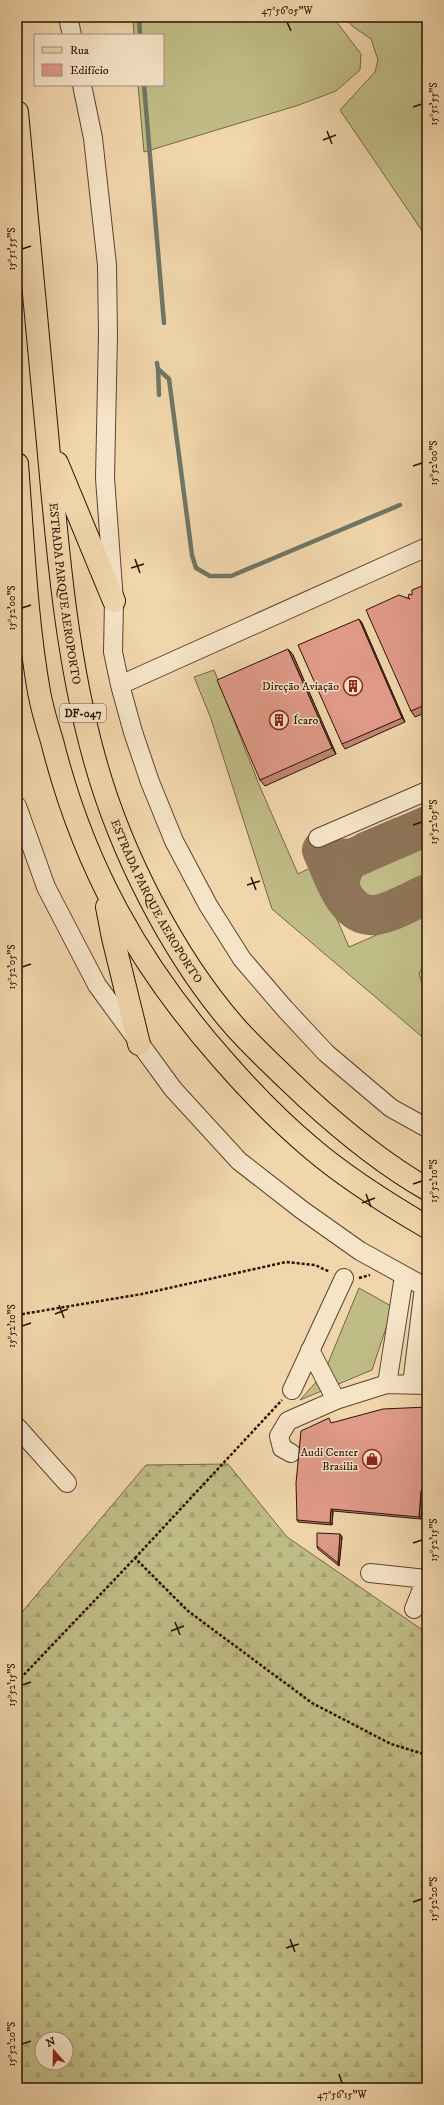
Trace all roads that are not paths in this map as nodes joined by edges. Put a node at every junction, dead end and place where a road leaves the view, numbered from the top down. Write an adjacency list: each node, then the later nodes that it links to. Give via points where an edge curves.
1 (68, 17): 2 (street)
2 (72, 34)
3 (82, 86): 10 (street, via 93,138 107,265 105,478)
4 (17, 112): 5 (main road, ESTRADA PARQUE AEROPORTO / DF-047)
5 (48, 441): 10 (main road); 20 (main road, ESTRADA PARQUE AEROPORTO / DF-047, via 65,599 80,702 99,774 114,818 136,868 170,933 197,976 236,1027 324,1114 408,1178)
6 (17, 464): 9 (main road, DF-047)
7 (17, 524): 9 (main road)
8 (427, 548): 11 (street)
9 (24, 554): 16 (main road, DF-047, via 29,620 41,701 75,821)
10 (114, 601): 11 (street, via 114,652)
11 (120, 685): 18 (street, via 150,782 174,841 208,905 242,959 326,1052 391,1108)
12 (427, 791): 15 (street)
13 (17, 806): 14 (street)
14 (20, 831): 17 (street, via 97,985)
15 (318, 838)
16 (103, 884): 17 (main road, via 113,938); 21 (main road, DF-047, via 119,918 150,968 195,1028 260,1102 311,1148 374,1195)
17 (139, 1044): 22 (street, via 172,1089 238,1161 360,1251)
18 (419, 1116): 19 (street)
19 (427, 1128)
20 (427, 1188)
21 (427, 1227)
22 (397, 1272): 24 (street); 25 (street)
23 (344, 1278): 27 (street)
24 (426, 1288): 26 (street)
25 (393, 1345): 26 (street); 28 (street)
26 (416, 1349): 29 (street)
27 (310, 1350): 30 (street); 31 (street)
28 (387, 1384): 29 (street); 31 (street)
29 (419, 1385)
30 (292, 1390)
31 (336, 1400): 33 (street, via 288,1421 279,1436 282,1448)
32 (17, 1427): 34 (street)
33 (291, 1453)
34 (67, 1483)
35 (370, 1573): 36 (street)
36 (427, 1578): 37 (street)
37 (414, 1608)

